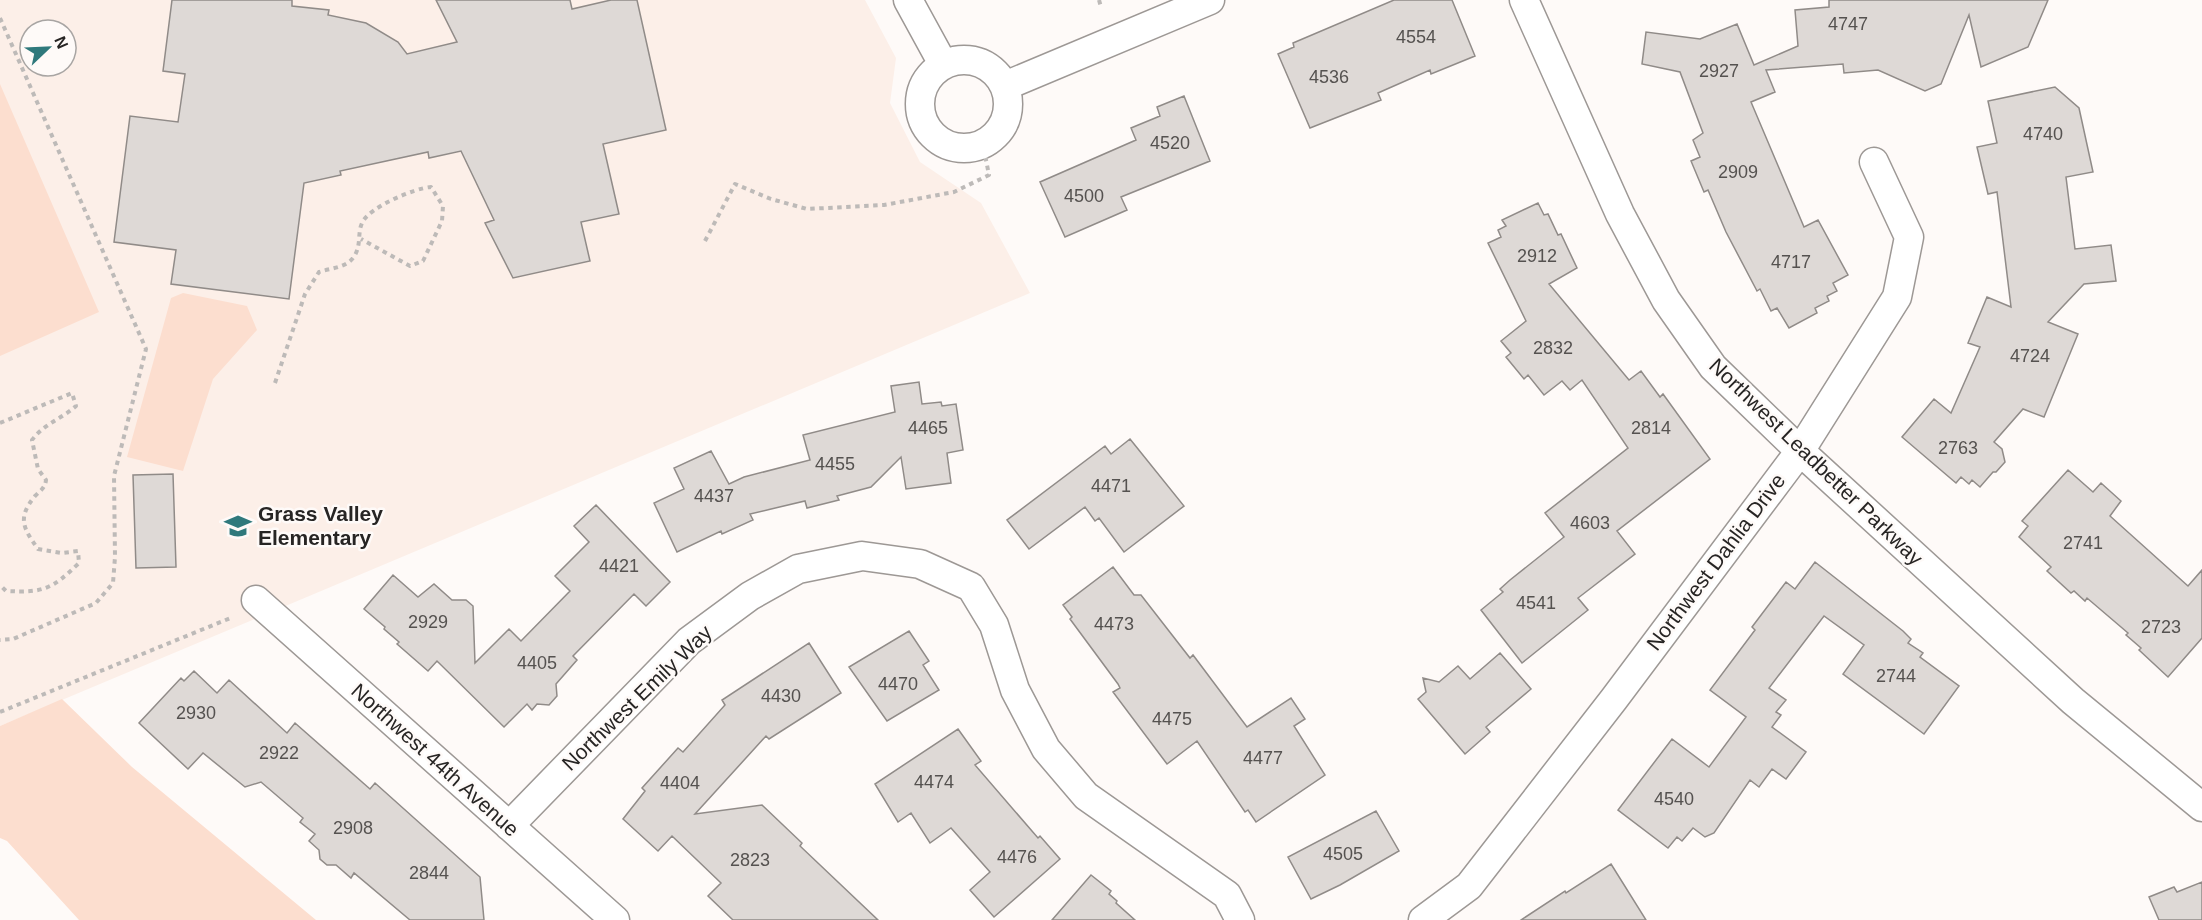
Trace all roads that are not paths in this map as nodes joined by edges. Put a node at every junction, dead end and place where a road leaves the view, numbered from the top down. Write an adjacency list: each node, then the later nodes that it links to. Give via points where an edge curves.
1 (908, 0): 4 (street)
2 (1210, 0): 5 (street)
3 (1524, 0): 7 (street, Northwest Leadbetter Parkway, via 1620,213 1666,300 1713,368)
4 (943, 64): 5 (street, via 971,60 995,72); 5 (street, via 922,87 919,109 925,129 945,146 963,150 983,145 998,134 1007,119)
5 (1005, 86)
6 (1874, 162): 7 (street, Northwest Dahlia Drive, via 1909,237 1897,297)
7 (1800, 451): 9 (street, Northwest Leadbetter Parkway, via 2073,701); 13 (street, Northwest Dahlia Drive, via 1469,886)
8 (256, 600): 10 (street, Northwest 44th Avenue)
9 (2202, 807)
10 (509, 826): 11 (street, Northwest 44th Avenue); 12 (street, Northwest Emily Way, via 689,641 750,596 798,569 862,556 920,564 971,587 994,625 1015,690 1046,749 1086,796 1227,895)
11 (615, 920)
12 (1240, 920)
13 (1423, 920)

